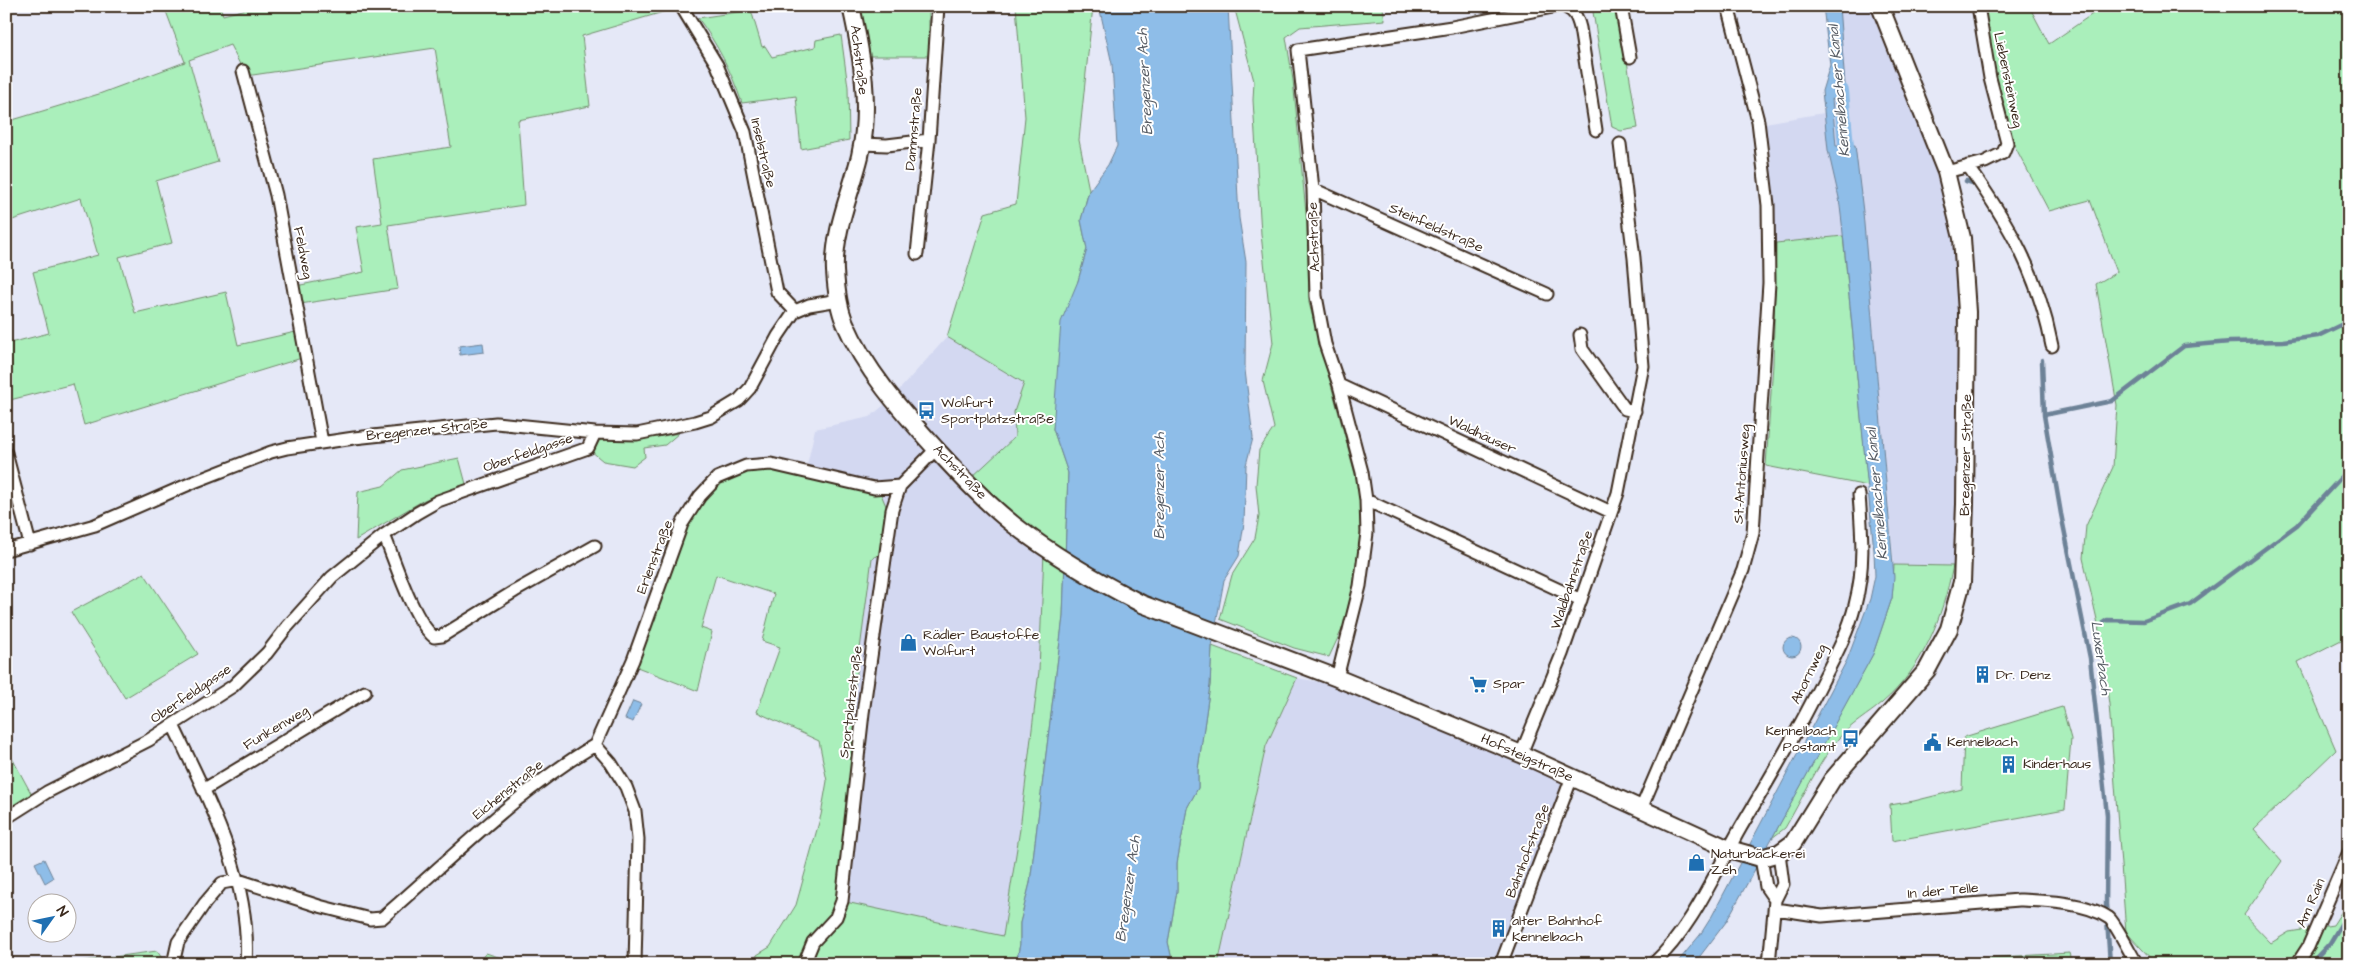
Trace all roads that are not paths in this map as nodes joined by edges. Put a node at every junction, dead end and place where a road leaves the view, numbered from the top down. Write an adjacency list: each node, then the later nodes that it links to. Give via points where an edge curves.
1 (681, 6): 22 (street, Inselstraße, via 717,65 746,132 777,292)
2 (851, 6): 14 (main road, Achstraße, via 865,89)
3 (938, 6): 13 (street, Dammstraße)
4 (1558, 6): 18 (street, Achstraße, via 1452,27 1298,50)
5 (1562, 6): 12 (street, via 1571,9 1577,17)
6 (1621, 6): 10 (street)
7 (1728, 6): 48 (street, St.-Antoniusweg, via 1758,120 1768,204 1769,283 1753,534 1743,570)
8 (1880, 6): 17 (main road, Bregenzer Straße)
9 (1978, 6): 16 (street, Liebensteinweg, via 1990,78 2007,142 2003,153 1986,162)
10 (1630, 57)
11 (243, 72): 28 (street, Feldweg, via 276,195)
12 (1596, 130)
13 (929, 140): 14 (street); 19 (street, Dammstraße)
14 (862, 144): 21 (main road, Achstraße, via 838,236 835,270)
15 (1620, 144): 26 (street, Waldbahnstraße, via 1643,366)
16 (1968, 166): 17 (street, Liebensteinweg); 24 (street, via 2012,232 2030,269 2045,310)
17 (1946, 172): 52 (main road, Bregenzer Straße, via 1962,238 1967,312 1966,504 1962,582 1949,629 1927,670 1844,766 1793,842)
18 (1313, 189): 20 (street, Steinfeldstraße); 25 (street, Achstraße, via 1316,296 1325,344)
19 (917, 254)
20 (1547, 294)
21 (838, 300): 22 (street, via 809,304); 29 (main road, Achstraße, via 844,322 863,356 891,398)
22 (794, 311): 27 (street, Bregenzer Straße, via 750,388 725,409 695,422 637,434)
23 (1580, 336): 26 (street, via 1582,349 1619,401 1625,408)
24 (2052, 346)
25 (1339, 385): 33 (street, Achstraße, via 1362,472); 34 (street, Waldhäuser)
26 (1635, 411): 34 (street, Waldbahnstraße)
27 (595, 433): 28 (street, Bregenzer Straße, via 496,423); 35 (street, Oberfeldgasse, via 588,448 438,501)
28 (322, 442): 36 (street, Bregenzer Straße, via 271,452 114,518)
29 (936, 449): 31 (street, Sportplatzstraße); 40 (main road, Achstraße, via 1008,520 1100,582 1142,604)
30 (6, 453): 36 (street)
31 (900, 486): 44 (street, Erlenstraße, via 874,488 771,464 746,466 717,478 700,496 682,524 633,660); 58 (street, Sportplatzstraße, via 892,510 863,713 842,901 836,917 813,942)
32 (1859, 495): 50 (street, Ahornweg, via 1863,548 1855,606 1836,655 1806,715)
33 (1366, 500): 39 (street); 41 (street, Achstraße, via 1367,533 1360,586)
34 (1611, 512): 39 (street, Waldbahnstraße)
35 (384, 535): 37 (street, via 418,616 434,637 442,636); 43 (street, Oberfeldgasse, via 332,576 251,670 233,686)
36 (30, 544): 38 (street, Bregenzer Straße)
37 (595, 546)
38 (6, 550)
39 (1581, 600): 45 (street, Waldbahnstraße)
40 (1279, 656): 41 (main road, Hofsteigstraße)
41 (1337, 678): 45 (main road, Hofsteigstraße)
42 (365, 692): 47 (street, Funkenweg)
43 (173, 725): 47 (street); 49 (street, Oberfeldgasse, via 136,748 47,792)
44 (595, 745): 53 (street, Eichenstraße, via 558,768 382,918 370,919 319,906); 57 (street, via 621,779 635,811 638,839)
45 (1521, 754): 46 (main road, Hofsteigstraße)
46 (1572, 777): 48 (main road, Hofsteigstraße); 59 (street, Bahnhofstraße)
47 (204, 790): 53 (street)
48 (1641, 809): 50 (main road, Hofsteigstraße)
49 (6, 818)
50 (1729, 849): 52 (main road, Hofsteigstraße); 60 (street, Ahornweg, via 1699,905)
51 (2349, 852): 63 (street, Am Rain, via 2308,947)
52 (1772, 855): 54 (street, via 1766,887); 54 (street, via 1783,884)
53 (238, 880): 55 (street, via 222,883 205,902 178,942); 56 (street)
54 (1775, 904): 61 (street); 62 (street, In der Telle, via 1822,916 2019,900 2050,901 2110,919)
55 (173, 964)
56 (246, 964)
57 (636, 964)
58 (804, 964)
59 (1502, 964)
60 (1653, 964)
61 (1770, 964)
62 (2137, 964)
63 (2297, 964)

